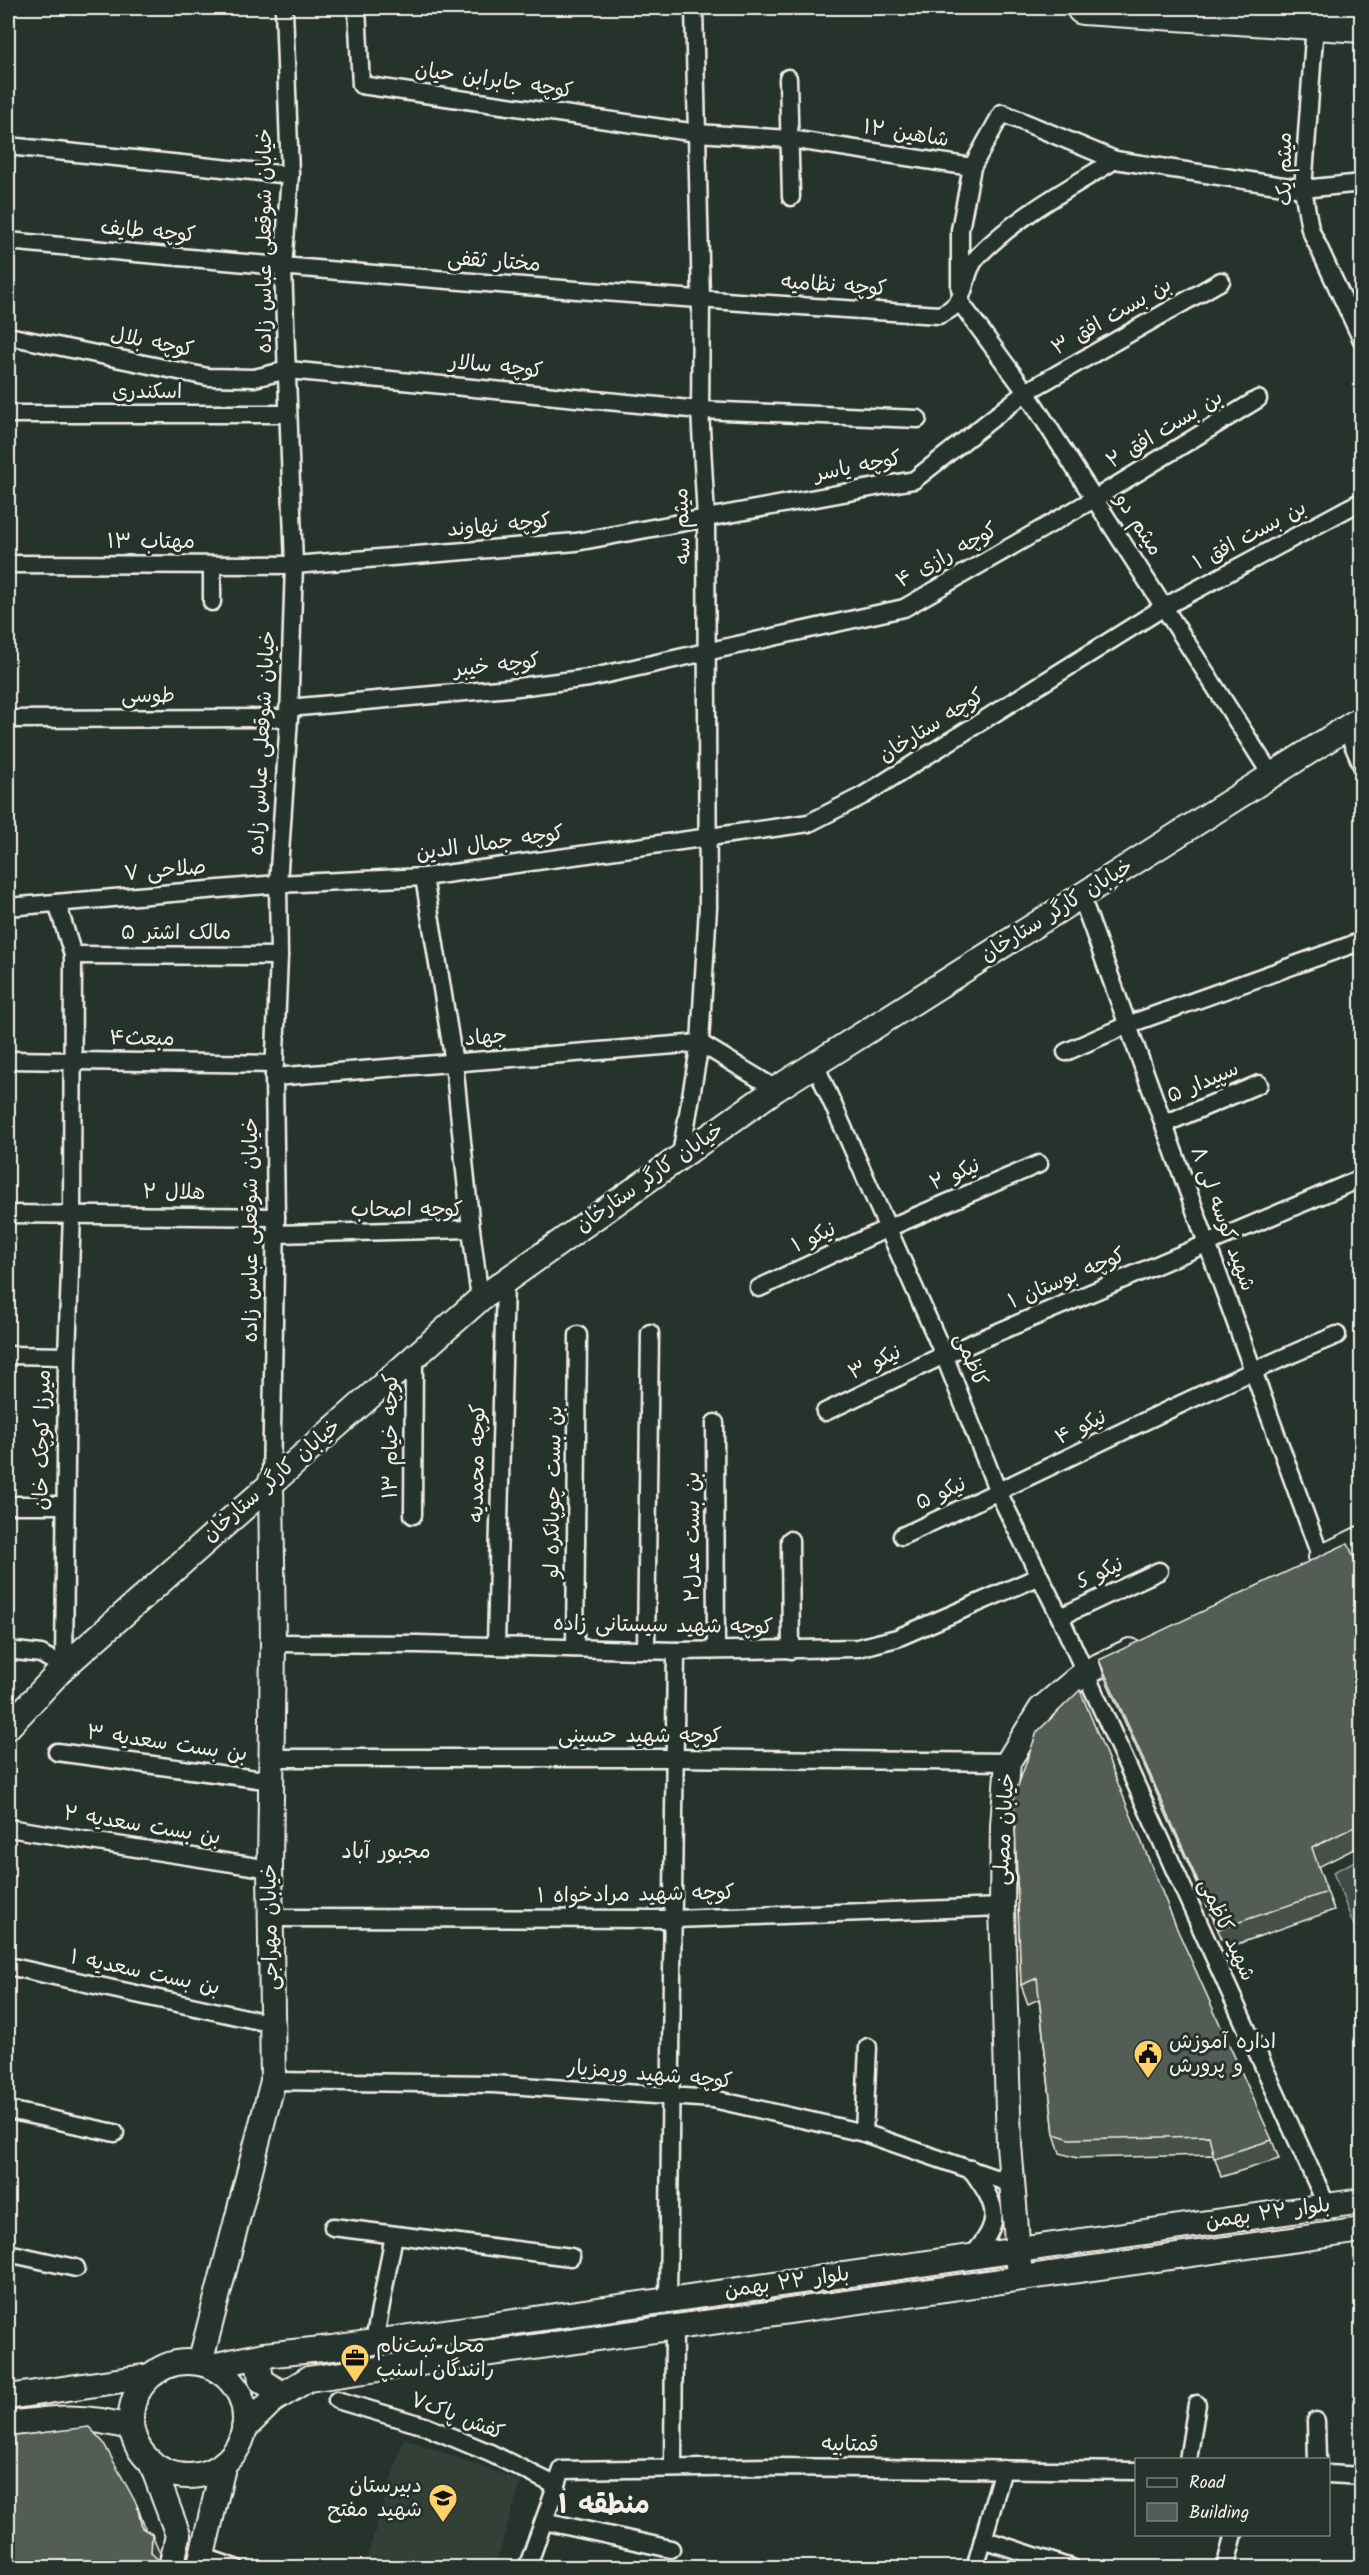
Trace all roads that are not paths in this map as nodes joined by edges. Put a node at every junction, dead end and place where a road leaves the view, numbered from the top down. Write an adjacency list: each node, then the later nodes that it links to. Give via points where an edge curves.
1 (284, 8): 13 (street, خیابان شوقعلی عباس زاده)
2 (357, 8): 8 (street, کوچه جابرابن حیان, via 361,85)
3 (694, 8): 8 (street, میثم سه)
4 (1083, 8): 5 (highway)
5 (1315, 24): 6 (highway); 15 (street, میثم یک)
6 (1362, 26)
7 (788, 78): 9 (street)
8 (697, 133): 9 (street, شاهین ۱۲); 20 (street, میثم سه)
9 (790, 139): 12 (street, شاهین ۱۲); 16 (street)
10 (8, 146): 13 (street)
11 (1115, 160): 12 (street, via 1002,113); 15 (street); 21 (street, via 999,235 975,259)
12 (972, 167): 21 (street, شاهین ۱۲, via 960,230)
13 (290, 175): 18 (street, خیابان شوقعلی عباس زاده)
14 (1362, 183): 15 (street)
15 (1303, 189): 23 (street, میثم یک, via 1310,229)
16 (791, 197)
17 (8, 241): 18 (street, کوچه طایف)
18 (283, 268): 20 (street, مختار ثقفی); 24 (street, خیابان شوقعلی عباس زاده)
19 (1221, 281): 25 (street, بن بست افق ۳)
20 (701, 301): 21 (street, کوچه نظامیه, via 939,315); 27 (street, میثم سه)
21 (960, 302): 25 (street, میثم دو)
22 (8, 336): 24 (street, کوچه بلال, via 208,377 255,378)
23 (1362, 340)
24 (288, 370): 27 (street, کوچه سالار); 29 (street, خیابان شوقعلی عباس زاده)
25 (1026, 392): 31 (street, میثم دو); 33 (street, کوچه یاسر, via 914,480)
26 (1258, 399): 31 (street, بن بست افق ۲)
27 (700, 410): 30 (street, کوچه سالار); 33 (street, میثم سه)
28 (8, 414): 29 (street, اسکندری)
29 (287, 414): 36 (street, خیابان شوقعلی عباس زاده)
30 (918, 418)
31 (1094, 499): 38 (street, میثم دو); 39 (street, کوچه رازی ۴, via 904,608)
32 (1356, 504): 38 (street, بن بست افق ۱)
33 (706, 518): 36 (street, کوچه نهاوند, via 576,542); 39 (street, میثم سه)
34 (8, 564): 35 (street, مهتاب ۱۳)
35 (212, 565): 36 (street, مهتاب ۱۳); 37 (street)
36 (294, 565): 40 (street, خیابان شوقعلی عباس زاده)
37 (212, 602)
38 (1164, 608): 44 (street, میثم دو); 45 (street, کوچه ستارخان, via 864,795 809,823)
39 (707, 650): 40 (street, کوچه خیبر, via 589,678); 45 (street, میثم سه)
40 (289, 713): 41 (street, طوسی); 47 (street, خیابان شوقعلی عباس زاده)
41 (8, 719)
42 (1354, 723): 43 (street); 44 (street, خیابان کارگر ستارخان)
43 (1362, 766)
44 (1272, 776): 48 (street, خیابان کارگر ستارخان)
45 (707, 836): 46 (street, کوچه جمال الدین); 55 (street, میثم سه, via 708,907)
46 (424, 877): 47 (street, کوچه جمال الدین); 59 (street)
47 (278, 884): 49 (street, صلاحی ۷); 53 (street, خیابان شوقعلی عباس زاده)
48 (1081, 896): 54 (street, شهید کوسه لی ۸); 60 (street, خیابان کارگر ستارخان)
49 (57, 903): 50 (street, صلاحی ۷); 52 (street, میرزا کوچک خان)
50 (8, 907)
51 (1362, 941): 54 (street)
52 (73, 955): 53 (street, مالک اشتر ۵); 58 (street, میرزا کوچک خان)
53 (279, 956): 61 (street, خیابان شوقعلی عباس زاده)
54 (1127, 1025): 56 (street); 64 (street, شهید کوسه لی ۸)
55 (700, 1043): 59 (street, جهاد); 63 (street); 65 (street, میثم سه)
56 (1066, 1052)
57 (8, 1060): 58 (street, مبعث۴)
58 (74, 1060): 61 (street, مبعث۴); 69 (street, میرزا کوچک خان)
59 (454, 1063): 61 (street, جهاد); 72 (street)
60 (815, 1064): 63 (street, خیابان کارگر ستارخان); 71 (street, کاظمی)
61 (275, 1071): 70 (street, خیابان شوقعلی عباس زاده)
62 (1259, 1084): 64 (street, سپیدار ۵)
63 (776, 1089): 65 (street, خیابان کارگر ستارخان)
64 (1164, 1124): 73 (street, شهید کوسه لی ۸)
65 (681, 1155): 74 (street, خیابان کارگر ستارخان)
66 (1040, 1164): 71 (street, نیکو ۲)
67 (1362, 1178): 73 (street, کوچه بوستان ۱)
68 (8, 1214): 69 (street, هلال ۲)
69 (72, 1214): 70 (street, هلال ۲); 82 (street, میرزا کوچک خان)
70 (275, 1225): 72 (street, کوچه اصحاب); 87 (street, خیابان شوقعلی عباس زاده)
71 (888, 1228): 75 (street, نیکو ۱); 81 (street, کاظمی)
72 (471, 1229): 76 (street, کوچه اصحاب)
73 (1207, 1244): 81 (street, کوچه بوستان ۱); 84 (street, شهید کوسه لی ۸)
74 (505, 1281): 76 (street, خیابان کارگر ستارخان); 102 (street, کوچه محمدیه)
75 (759, 1288)
76 (480, 1299): 83 (street, خیابان کارگر ستارخان)
77 (650, 1333): 105 (street)
78 (578, 1335): 103 (street, بن بست چوپانکره لو)
79 (1337, 1335): 84 (street, نیکو ۴)
80 (8, 1355): 82 (street)
81 (944, 1355): 85 (street, نیکو ۳); 88 (street, کاظمی)
82 (67, 1356): 90 (street, میرزا کوچک خان)
83 (414, 1356): 87 (street, خیابان کارگر ستارخان); 91 (street, کوچه خیام ۱۳)
84 (1253, 1370): 88 (street, نیکو ۴); 95 (street, شهید کوسه لی ۸)
85 (825, 1412)
86 (715, 1423): 106 (street, بن بست عدل۲)
87 (271, 1481): 101 (street, خیابان مهراجی); 109 (street, خیابان کارگر ستارخان)
88 (998, 1492): 92 (street, نیکو ۵); 98 (street, کاظمی)
89 (8, 1505): 90 (street)
90 (64, 1505): 109 (street, میرزا کوچک خان)
91 (413, 1515)
92 (902, 1536)
93 (1362, 1538): 95 (street)
94 (790, 1540): 107 (street)
95 (1321, 1558): 96 (street)
96 (1300, 1569)
97 (1160, 1572): 99 (street, نیکو 5)
98 (1038, 1578): 99 (street, کاظمی); 107 (street, کوچه شهید سیستانی زاده, via 897,1638 858,1648)
99 (1060, 1617): 110 (street, کاظمی)
100 (1149, 1642): 110 (street, خیابان مصلی)
101 (273, 1643): 102 (street, کوچه شهید سیستانی زاده); 115 (street, خیابان مهراجی)
102 (496, 1646): 103 (street, کوچه شهید سیستانی زاده)
103 (575, 1648): 105 (street, کوچه شهید سیستانی زاده)
104 (8, 1650): 109 (street, via 41,1654)
105 (646, 1650): 108 (street, کوچه شهید سیستانی زاده)
106 (716, 1650): 107 (street, کوچه شهید سیستانی زاده); 108 (street, کوچه شهید سیستانی زاده)
107 (791, 1650)
108 (676, 1651): 113 (street)
109 (64, 1667): 111 (street, خیابان کارگر ستارخان)
110 (1084, 1673): 114 (street, خیابان مصلی, via 1041,1709); 132 (street, شهید کاظمی)
111 (8, 1727)
112 (57, 1752): 115 (street, بن بست سعدیه ۳)
113 (675, 1758): 114 (street, کوچه شهید حسینی); 115 (street, کوچه شهید حسینی); 120 (street)
114 (1008, 1762): 118 (street, خیابان مصلی)
115 (272, 1770): 117 (street, خیابان مهراجی)
116 (8, 1828): 117 (street, بن بست سعدیه ۲)
117 (270, 1869): 119 (street, خیابان مهراجی)
118 (1002, 1907): 120 (street, ۱ کوچه شهید مرادخواه); 130 (street, خیابان مصلی)
119 (271, 1918): 120 (street, ۱ کوچه شهید مرادخواه); 122 (street, خیابان مهراجی)
120 (674, 1919): 125 (street)
121 (8, 1966): 122 (street, بن بست سعدیه ۱)
122 (273, 2024): 124 (street, خیابان مهراجی)
123 (868, 2047): 128 (street)
124 (273, 2081): 125 (street, کوچه شهید ورمزیار, via 494,2084); 146 (street, خیابان مهراجی)
125 (673, 2097): 128 (street, کوچه شهید ورمزیار, via 713,2099); 142 (street)
126 (8, 2110): 127 (street)
127 (115, 2133)
128 (864, 2133): 129 (street, کوچه شهید ورمزیار)
129 (970, 2168): 130 (street, کوچه شهید ورمزیار); 139 (street, via 990,2196 994,2220 987,2239)
130 (1012, 2184): 136 (street, خیابان مصلی)
131 (1362, 2201): 132 (street, بلوار ۲۲ بهمن)
132 (1327, 2206): 136 (street, بلوار ۲۲ بهمن)
133 (333, 2227): 135 (street)
134 (1362, 2229): 141 (street, بلوار ۲۲ بهمن)
135 (394, 2235): 138 (street); 144 (street)
136 (1016, 2250): 139 (street, بلوار ۲۲ بهمن); 141 (street, خیابان مصلی)
137 (8, 2253): 140 (street)
138 (571, 2257)
139 (971, 2257): 142 (street, بلوار ۲۲ بهمن)
140 (76, 2268)
141 (1021, 2276): 143 (street, بلوار ۲۲ بهمن)
142 (668, 2300): 144 (street, بلوار ۲۲ بهمن)
143 (674, 2328): 149 (street, بلوار ۲۲ بهمن, via 308,2379); 162 (street)
144 (374, 2342): 145 (street, بلوار ۲۲ بهمن)
145 (264, 2355): 146 (street, بلوار ۲۲ بهمن); 149 (street, via 259,2366 261,2380)
146 (206, 2365): 147 (street, via 183,2362); 157 (street, via 236,2388 244,2407)
147 (150, 2376): 148 (street); 156 (street, via 131,2409)
148 (86, 2386): 150 (street); 153 (street, via 96,2400 93,2411)
149 (282, 2394): 157 (street, بلوار ۲۲ بهمن)
150 (8, 2397)
151 (337, 2400): 167 (street, کفش پاک۷, via 425,2426)
152 (1197, 2404): 158 (street)
153 (83, 2418): 155 (street); 156 (street)
154 (1316, 2421): 159 (street)
155 (8, 2424)
156 (131, 2428): 160 (street, via 138,2447)
157 (244, 2428): 161 (street, via 237,2448)
158 (1188, 2458)
159 (1317, 2458)
160 (151, 2462): 161 (street, via 168,2472 187,2475 207,2473); 169 (street)
161 (224, 2463): 173 (street)
162 (673, 2468): 163 (street, قمتابیه); 167 (street, قمتابیه)
163 (1003, 2469): 164 (street, قمتابیه); 171 (street)
164 (1135, 2471)
165 (1330, 2474): 166 (street)
166 (1362, 2476)
167 (560, 2478): 168 (street)
168 (544, 2521): 172 (street); 176 (street)
169 (178, 2535): 173 (street, via 197,2533); 174 (street)
170 (1234, 2536): 179 (street)
171 (983, 2539): 177 (street); 178 (street)
172 (671, 2549)
173 (202, 2554): 175 (street)
174 (171, 2568)
175 (236, 2568)
176 (528, 2568)
177 (975, 2568)
178 (1071, 2568)
179 (1225, 2568)

